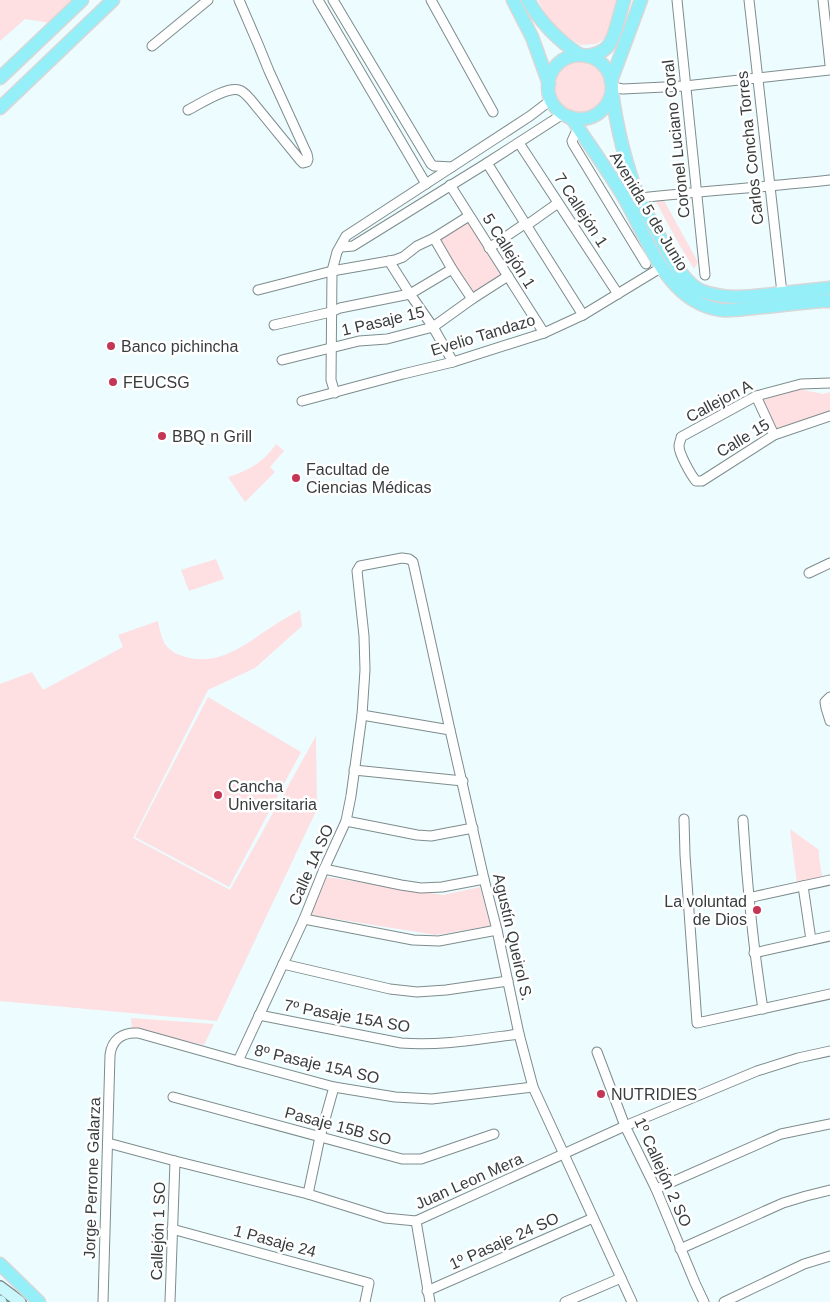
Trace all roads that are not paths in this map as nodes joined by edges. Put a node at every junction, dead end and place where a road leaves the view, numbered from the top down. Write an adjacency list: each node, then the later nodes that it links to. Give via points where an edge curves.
1 (82, 0): 19 (main road)
2 (112, 0): 25 (main road)
3 (208, 0): 15 (street)
4 (239, 0): 26 (street, via 307,162 300,160 252,100 238,90 222,93)
5 (318, 0): 35 (street)
6 (333, 0): 31 (street, via 431,164)
7 (430, 0): 27 (street)
8 (528, 0): 16 (main road, via 549,29 571,49)
9 (624, 0): 16 (main road, via 612,42 604,50)
10 (641, 0): 22 (main road, Avenida 5 de Junio)
11 (677, 0): 23 (street, Coronel Luciano Coral)
12 (749, 0): 20 (street, Carlos Concha Torres)
13 (823, 0): 17 (street)
14 (513, 1): 21 (main road, via 532,37)
15 (152, 46)
16 (583, 55): 21 (main road, via 570,56 562,61 555,67); 22 (main road, via 602,64)
17 (830, 65)
18 (830, 70): 20 (street)
19 (0, 78)
20 (758, 78): 23 (street); 37 (street, Carlos Concha Torres)
21 (549, 84): 24 (main road)
22 (612, 86): 23 (street, via 623,89); 28 (main road, via 609,100 597,114); 39 (main road, Avenida 5 de Junio, via 627,162)
23 (685, 86): 38 (street, Coronel Luciano Coral)
24 (552, 100): 28 (main road, via 556,108); 31 (street)
25 (0, 108)
26 (188, 110)
27 (493, 112)
28 (571, 120): 29 (street); 32 (main road, Avenida 5 de Junio); 34 (street, via 572,141)
29 (519, 143): 30 (street); 40 (street, 7 Callejón 1)
30 (487, 163): 36 (street); 42 (street)
31 (452, 167): 35 (street)
32 (610, 175): 34 (street); 48 (main road, Avenida 5 de Junio)
33 (830, 180): 37 (street)
34 (597, 183): 47 (street)
35 (426, 184): 44 (street, via 346,236)
36 (450, 185): 41 (street, 5 Callejón 1); 44 (street, via 353,246)
37 (770, 186): 38 (street); 55 (street, Carlos Concha Torres)
38 (697, 191): 39 (street); 51 (street, Coronel Luciano Coral)
39 (639, 198): 55 (main road, Avenida 5 de Junio, via 672,260 700,291 738,298)
40 (558, 203): 42 (street); 57 (street, 7 Callejón 1)
41 (470, 216): 43 (street); 45 (street, 5 Callejón 1)
42 (527, 224): 45 (street); 61 (street)
43 (434, 238): 46 (street); 49 (street)
44 (341, 247): 50 (street)
45 (489, 248): 52 (street, 5 Callejón 1)
46 (390, 261): 50 (street); 56 (street)
47 (646, 264)
48 (662, 267): 57 (street, Evelio Tandazo); 59 (main road, Avenida 5 de Junio, via 684,294 722,310)
49 (452, 269): 56 (street); 58 (street)
50 (332, 271): 54 (street); 60 (street)
51 (705, 275)
52 (508, 276): 58 (street, 1 Pasaje 15); 64 (street, 5 Callejón 1)
53 (830, 288): 55 (main road, Avenida 5 de Junio)
54 (258, 290)
55 (782, 293)
56 (410, 294): 60 (street); 63 (street)
57 (618, 294): 61 (street, Evelio Tandazo)
58 (472, 299): 63 (street, 1 Pasaje 15)
59 (830, 301)
60 (331, 312): 62 (street); 65 (street)
61 (583, 315): 64 (street, Evelio Tandazo)
62 (274, 324)
63 (433, 327): 65 (street, 1 Pasaje 15); 67 (street)
64 (544, 333): 67 (street, Evelio Tandazo)
65 (331, 349): 66 (street, 1 Pasaje 15); 69 (street, via 331,380)
66 (282, 360)
67 (453, 362): 69 (street, Evelio Tandazo)
68 (830, 383): 70 (street, Callejon A, via 801,384)
69 (335, 393): 71 (street, Evelio Tandazo)
70 (756, 396): 73 (street); 74 (street, Callejon A, via 682,437 680,452 692,477 696,481)
71 (302, 401)
72 (830, 416): 73 (street, Calle 15)
73 (774, 435): 74 (street, Calle 15)
74 (702, 480)
75 (413, 562): 79 (street, Calle 1A SO, via 402,558 360,566 357,571 364,636); 81 (street, Agustín Queirol S.)
76 (830, 564): 77 (street)
77 (809, 573)
78 (830, 697): 80 (street, via 826,708)
79 (362, 715): 81 (street); 82 (street, Calle 1A SO)
80 (830, 721)
81 (450, 730): 83 (street, Agustín Queirol S.)
82 (354, 770): 83 (street); 86 (street, Calle 1A SO)
83 (463, 782): 87 (street, Agustín Queirol S.)
84 (684, 819): 101 (street, via 697,1023)
85 (743, 820): 92 (street)
86 (346, 822): 87 (street, via 431,836); 88 (street, Calle 1A SO)
87 (473, 828): 89 (street, Agustín Queirol S.)
88 (324, 869): 89 (street, via 421,888); 93 (street, Calle 1A SO)
89 (484, 879): 94 (street, Agustín Queirol S.)
90 (830, 880): 91 (street)
91 (802, 886): 92 (street); 96 (street)
92 (748, 898): 97 (street)
93 (304, 918): 94 (street, via 413,940 439,941); 98 (street, Calle 1A SO)
94 (497, 930): 99 (street, Agustín Queirol S.)
95 (830, 936): 96 (street)
96 (811, 940): 97 (street)
97 (754, 952): 101 (street)
98 (283, 964): 99 (street, via 390,990 446,990); 102 (street, Calle 1A SO)
99 (508, 981): 103 (street, Agustín Queirol S.)
100 (830, 994): 101 (street)
101 (763, 1009)
102 (259, 1015): 103 (street, 7º Pasaje 15A SO, via 401,1043 442,1044); 107 (street, Calle 1A SO)
103 (519, 1034): 109 (street, Agustín Queirol S.)
104 (830, 1051): 112 (street, Juan Leon Mera, via 757,1071)
105 (597, 1052): 112 (street, 1º Callejón 2 SO)
106 (110, 1055): 107 (street, 8º Pasaje 15A SO, via 116,1039 132,1032); 115 (street, Jorge Perrone Galarza)
107 (238, 1061): 108 (street, 8º Pasaje 15A SO)
108 (334, 1087): 109 (street, 8º Pasaje 15A SO, via 395,1097 432,1098); 114 (street)
109 (534, 1087): 116 (street, Agustín Queirol S.)
110 (173, 1097): 114 (street, Pasaje 15B SO)
111 (830, 1124): 118 (street, via 781,1134)
112 (626, 1126): 116 (street, Juan Leon Mera); 118 (street, 1º Callejón 2 SO)
113 (494, 1134): 114 (street, Pasaje 15B SO, via 420,1159 402,1159)
114 (320, 1137): 120 (street)
115 (108, 1142): 117 (street, Juan Leon Mera); 133 (street, Jorge Perrone Galarza)
116 (564, 1154): 121 (street, Agustín Queirol S.); 122 (street, Juan Leon Mera)
117 (175, 1161): 120 (street, Juan Leon Mera); 123 (street, Callejón 1 SO)
118 (656, 1190): 124 (street, 1º Callejón 2 SO)
119 (830, 1190): 124 (street, via 783,1203)
120 (308, 1194): 122 (street, Juan Leon Mera, via 385,1218)
121 (594, 1218): 127 (street, Agustín Queirol S.); 129 (street, 1º Pasaje 24 SO)
122 (416, 1221): 129 (street)
123 (172, 1229): 130 (street, Callejón 1 SO); 135 (street, 1 Pasaje 24, via 370,1283)
124 (680, 1249): 139 (street, 1º Callejón 2 SO)
125 (830, 1256): 140 (street, via 804,1264)
126 (0, 1264): 132 (main road)
127 (621, 1278): 137 (street); 138 (street, Agustín Queirol S.)
128 (0, 1286): 131 (main road)
129 (427, 1291): 136 (street)
130 (170, 1301): 134 (street)
131 (20, 1302)
132 (39, 1302)
133 (103, 1302)
134 (180, 1302)
135 (365, 1302)
136 (430, 1302)
137 (565, 1302)
138 (632, 1302)
139 (704, 1302)
140 (724, 1302)

